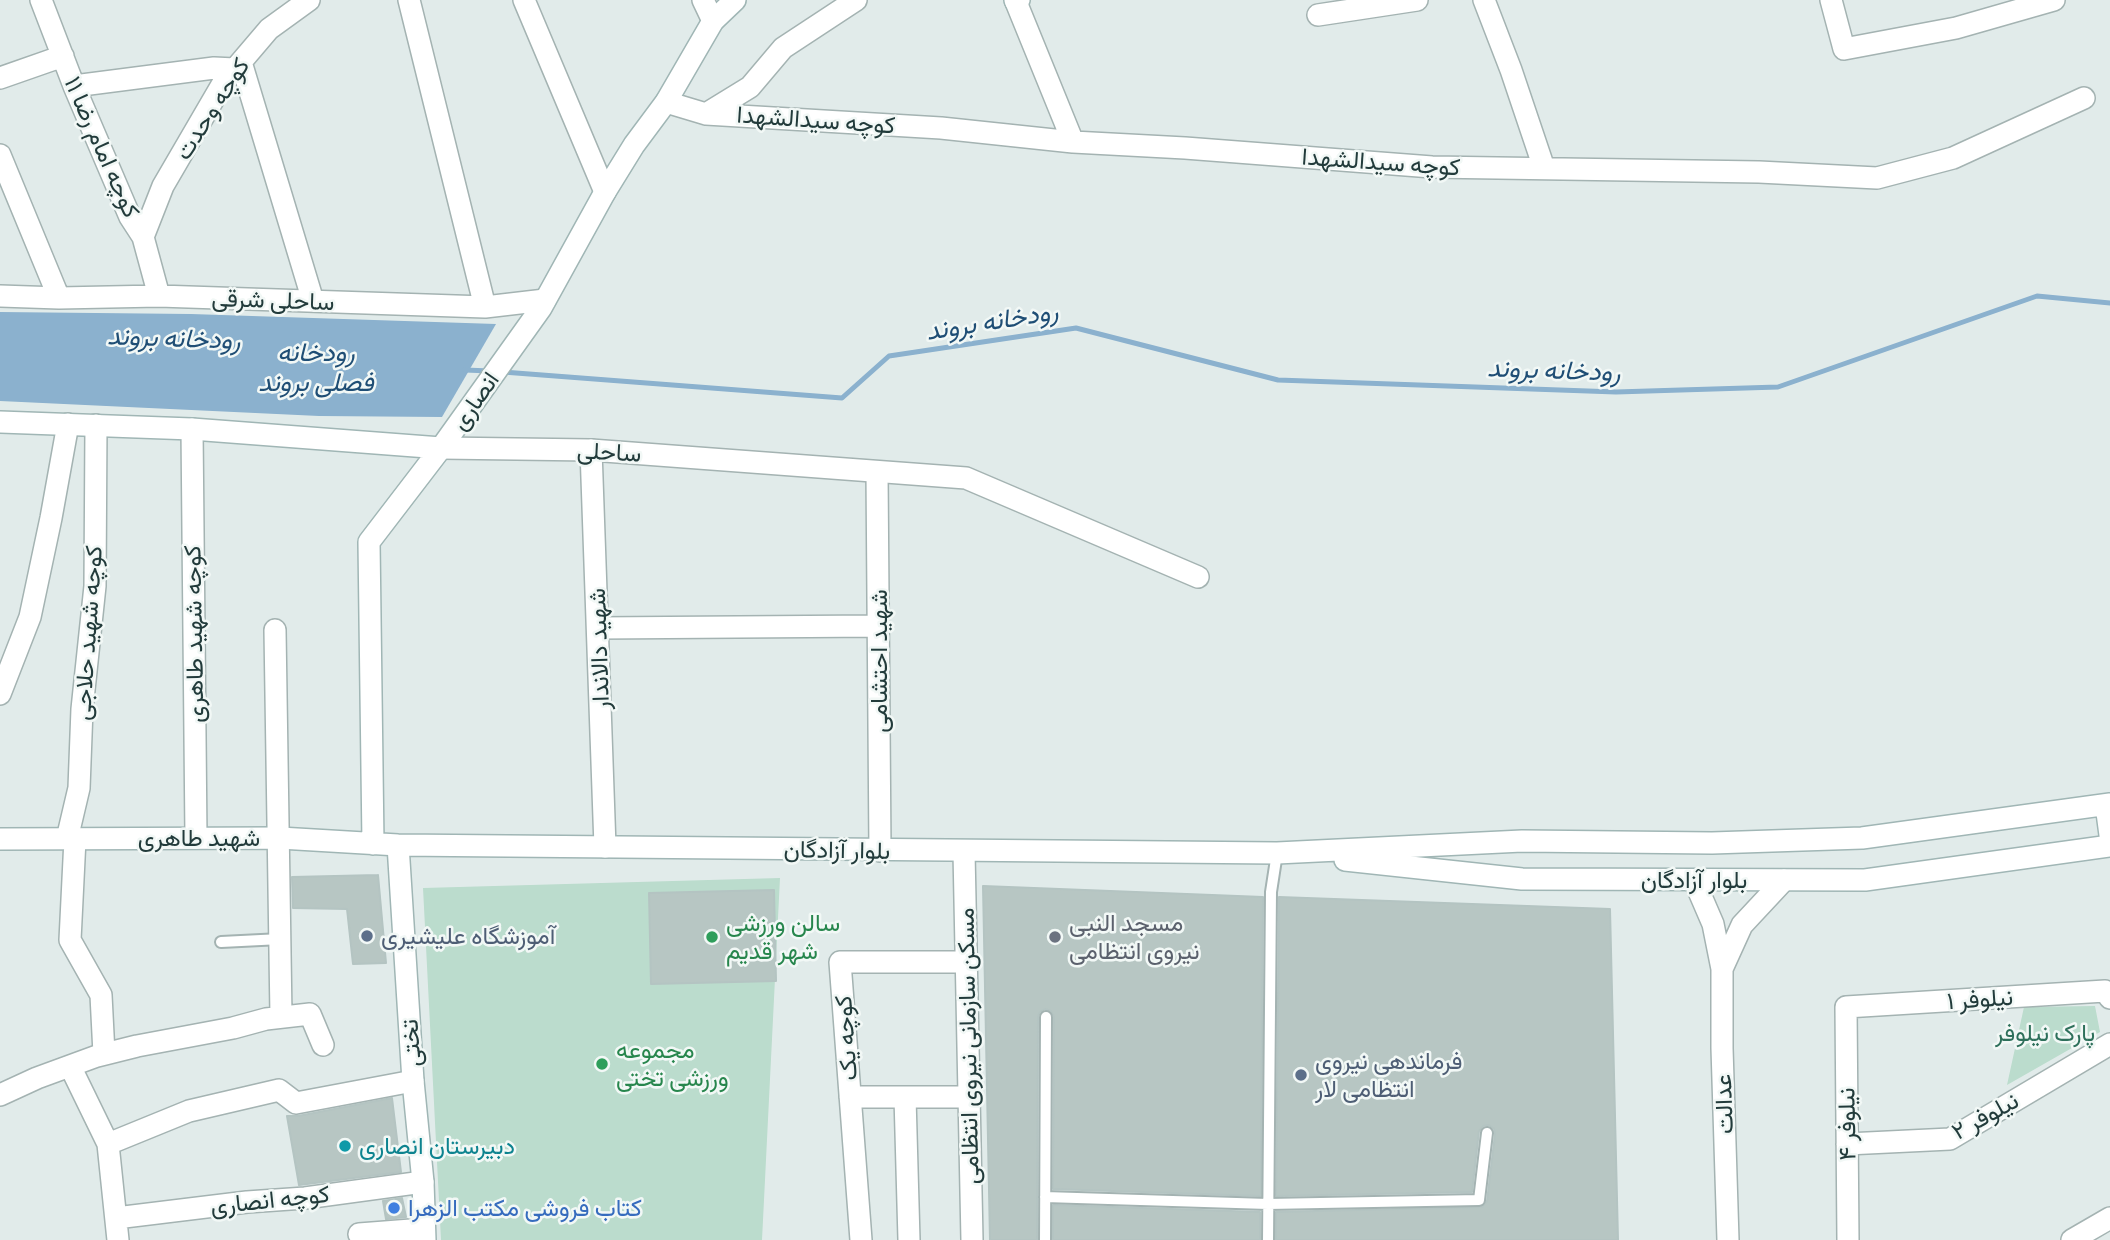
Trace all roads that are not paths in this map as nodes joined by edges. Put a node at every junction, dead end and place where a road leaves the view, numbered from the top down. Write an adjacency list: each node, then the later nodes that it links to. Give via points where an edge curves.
1 (41, 0): 15 (street, کوچه امام رضا ۱۱)
2 (309, 0): 16 (street, کوچه وحدت, via 269,29)
3 (410, 0): 32 (street)
4 (524, 0): 25 (street)
5 (703, 0): 14 (street)
6 (735, 0): 14 (street, انصاری)
7 (856, 0): 21 (street, via 783,48 750,88)
8 (1417, 0): 13 (street)
9 (1485, 0): 24 (street)
10 (1831, 0): 11 (street, via 1844,49 1956,28)
11 (2054, 0)
12 (1017, 1): 22 (street)
13 (1318, 15)
14 (713, 20): 20 (street, انصاری)
15 (63, 56): 17 (street); 18 (street, کوچه امام رضا ۱۱)
16 (238, 65): 18 (street); 26 (street, کوچه وحدت, via 163,186); 30 (street)
17 (0, 78)
18 (75, 86): 26 (street, کوچه امام رضا ۱۱, via 130,217)
19 (2084, 98): 24 (street, کوچه سیدالشهدا, via 1953,158 1877,178)
20 (666, 102): 21 (street, کوچه سیدالشهدا); 25 (street, انصاری)
21 (706, 114): 22 (street, کوچه سیدالشهدا, via 941,128)
22 (1073, 142): 24 (street, کوچه سیدالشهدا, via 1432,167)
23 (0, 155): 29 (street)
24 (1544, 168)
25 (605, 192): 31 (street, انصاری)
26 (144, 237): 28 (street, کوچه امام رضا ۱۱)
27 (0, 296): 29 (street, ساحلی شرقی)
28 (159, 296): 29 (street, ساحلی شرقی); 30 (street, ساحلی شرقی)
29 (59, 298)
30 (313, 301): 32 (street, ساحلی شرقی)
31 (543, 304): 32 (street, ساحلی شرقی); 37 (street, انصاری)
32 (485, 307)
33 (0, 422): 34 (street, ساحلی)
34 (68, 424): 35 (street, ساحلی); 44 (street, via 30,617)
35 (96, 425): 36 (street, ساحلی); 50 (street, کوچه شهید حلاجی, via 95,586)
36 (192, 429): 37 (street, ساحلی); 47 (street, کوچه شهید طاهری)
37 (441, 448): 38 (street, ساحلی); 51 (street, انصاری, via 369,542)
38 (591, 450): 39 (street, ساحلی); 42 (street, شهید دالاندار)
39 (877, 472): 40 (street, ساحلی, via 966,478); 41 (street, شهید احتشامی)
40 (1198, 577)
41 (878, 626): 42 (street); 55 (street, شهید احتشامی)
42 (598, 628): 54 (street, شهید دالاندار)
43 (275, 630): 48 (street)
44 (0, 694)
45 (2108, 804): 46 (street); 57 (street, بلوار آزادگان, via 1862,838 1712,843 1522,841)
46 (2110, 835)
47 (196, 838): 48 (street, شهید طاهری); 50 (street, شهید طاهری)
48 (280, 838): 51 (street, شهید طاهری); 60 (street)
49 (0, 839): 50 (street, شهید طاهری)
50 (71, 839): 70 (street, کوچه شهید حلاجی, via 70,940 101,995)
51 (373, 844): 52 (street, شهید طاهری)
52 (398, 845): 54 (street, بلوار آزادگان); 74 (street, تختی)
53 (2110, 846): 59 (street, بلوار آزادگان, via 1865,880)
54 (605, 847): 55 (street, بلوار آزادگان)
55 (880, 851): 56 (street, بلوار آزادگان)
56 (964, 852): 57 (street, بلوار آزادگان); 62 (street, مسکن سازمانی نیروی انتظامی)
57 (1277, 853): 58 (street, بلوار آزادگان, via 1522,878); 84 (lane, via 1271,892)
58 (1694, 880): 59 (street, بلوار آزادگان); 63 (street, via 1713,924)
59 (1784, 880): 63 (street, via 1742,925)
60 (281, 939): 61 (lane); 66 (street)
61 (221, 942)
62 (966, 962): 76 (street, کوچه یک, via 840,962); 78 (street, مسکن سازمانی نیروی انتظامی)
63 (1722, 968): 95 (street, عدالت)
64 (2110, 998): 65 (street, نیلوفر ۱, via 2105,992)
65 (1846, 1007): 81 (street, نیلوفر ۴)
66 (281, 1017): 69 (street, via 310,1014); 70 (street)
67 (1046, 1017): 83 (lane)
68 (2110, 1044): 81 (street, نیلوفر ۲, via 1950,1139)
69 (323, 1045)
70 (104, 1055): 71 (street)
71 (71, 1068): 73 (street); 80 (street)
72 (0, 1076): 73 (street)
73 (32, 1081): 75 (street)
74 (413, 1081): 80 (street, via 296,1102 279,1090 189,1111); 82 (street, تختی)
75 (0, 1095)
76 (850, 1097): 77 (street); 90 (street, کوچه یک)
77 (905, 1097): 78 (street); 91 (street)
78 (969, 1097): 92 (street, مسکن سازمانی نیروی انتظامی)
79 (1487, 1133): 84 (lane, via 1479,1200)
80 (108, 1144): 85 (street)
81 (1847, 1144): 96 (street, نیلوفر ۴)
82 (423, 1182): 85 (street, کوچه انصاری); 88 (street, تختی)
83 (1045, 1197): 84 (lane); 93 (lane)
84 (1268, 1204): 94 (lane)
85 (116, 1218): 89 (street)
86 (2110, 1218): 97 (street)
87 (359, 1234): 88 (street)
88 (425, 1235)
89 (118, 1240)
90 (861, 1240)
91 (908, 1240)
92 (972, 1240)
93 (1045, 1240)
94 (1268, 1240)
95 (1728, 1240)
96 (1848, 1240)
97 (2072, 1240)

